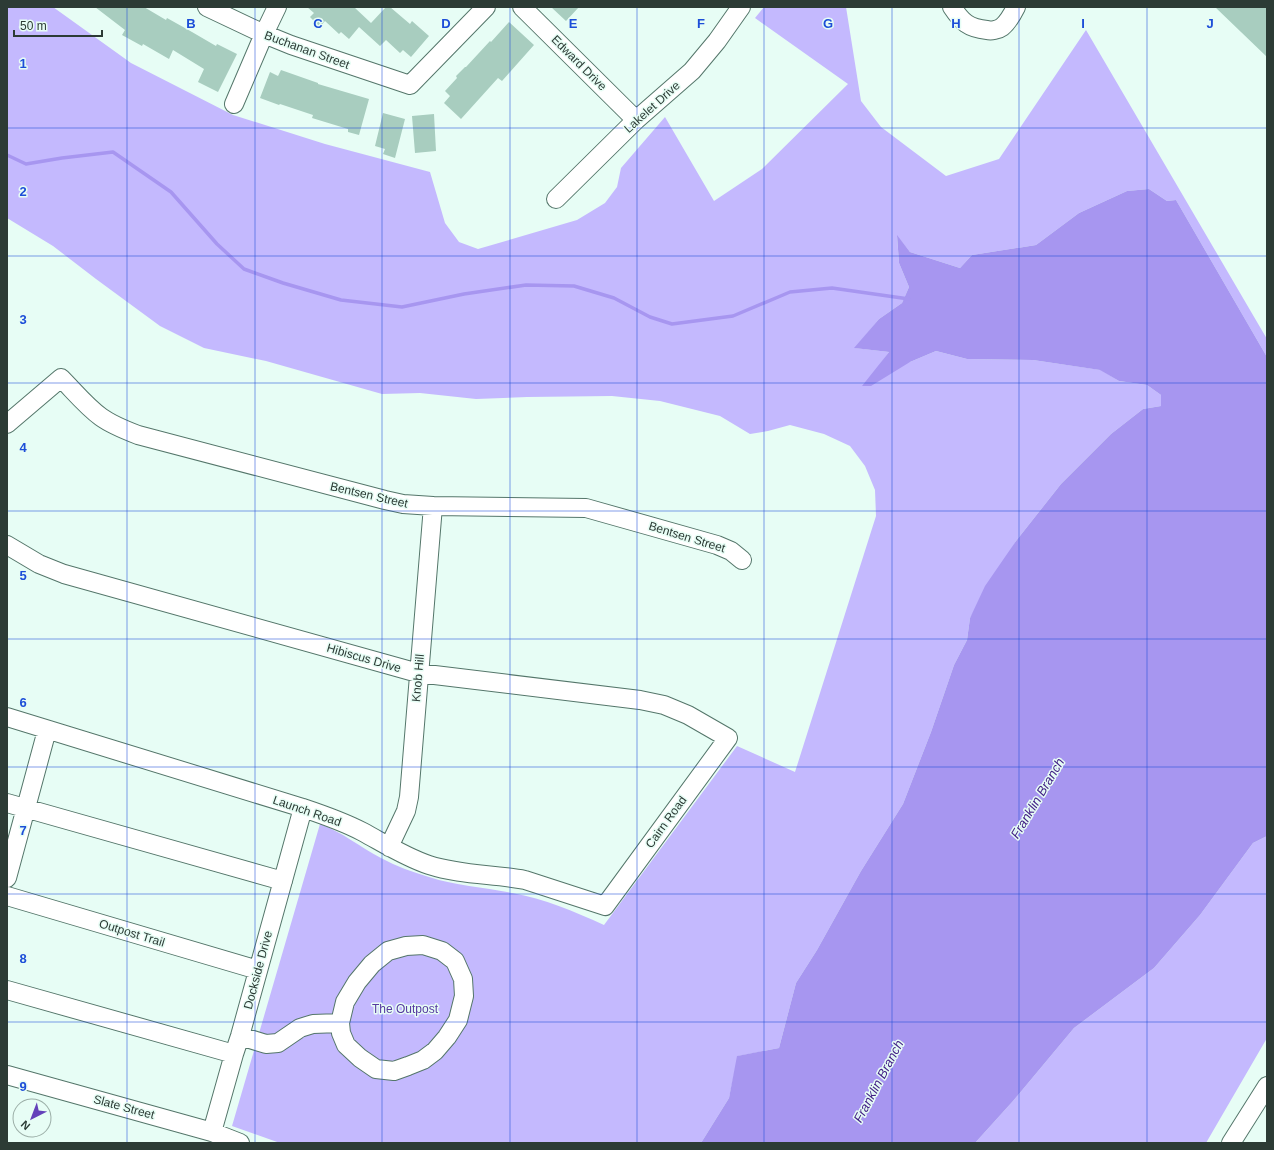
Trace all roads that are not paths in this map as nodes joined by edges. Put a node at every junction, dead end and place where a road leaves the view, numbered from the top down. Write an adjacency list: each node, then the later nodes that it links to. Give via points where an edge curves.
1 (207, 7): 8 (street, Buchanan Street)
2 (277, 7): 8 (street)
3 (486, 7): 8 (street, Buchanan Street, via 410,85 314,54)
4 (522, 7): 10 (street, Edward Drive)
5 (741, 7): 10 (street, Lakelet Drive, via 692,71)
6 (952, 7): 7 (street, via 968,25 975,29 990,31 1001,28)
7 (1016, 7)
8 (264, 34): 9 (street)
9 (234, 104)
10 (636, 120): 11 (street, Lakelet Drive)
11 (556, 199)
12 (7, 424): 13 (street, Bentsen Street, via 61,378 102,418 138,435 385,500)
13 (433, 506): 15 (street, Bentsen Street, via 586,508 717,545 731,551); 16 (street, Knob Hill)
14 (7, 545): 16 (street, Hibiscus Drive, via 39,564 64,574)
15 (742, 560)
16 (418, 673): 19 (street, Hibiscus Drive, via 664,705 688,715); 23 (street, Knob Hill, via 409,797 406,811)
17 (7, 717): 18 (street, Launch Road)
18 (48, 730): 21 (street); 22 (street, Launch Road)
19 (728, 738): 27 (street, Cairn Road)
20 (7, 803): 21 (street)
21 (26, 808): 24 (street); 25 (street)
22 (303, 808): 23 (street, Launch Road, via 339,821); 25 (street, Dockside Drive)
23 (389, 847): 27 (street, Launch Road, via 430,865 455,871 525,880)
24 (7, 878)
25 (283, 881): 28 (street, Dockside Drive)
26 (7, 896): 28 (street, Outpost Trail)
27 (605, 906)
28 (258, 970): 31 (street, Dockside Drive)
29 (7, 990): 32 (street)
30 (340, 1023): 30 (street, via 346,1045 376,1069 394,1071 408,1066 423,1060 435,1051 458,1020 464,996 463,979 455,962 442,951 423,945 388,951 372,964 357,982 345,1002); 31 (street, via 313,1024 300,1028 278,1043 266,1044)
31 (240, 1036): 32 (street, Dockside Drive)
32 (234, 1054): 35 (street, Dockside Drive)
33 (7, 1075): 35 (street, Slate Street)
34 (1267, 1086): 37 (street)
35 (212, 1132): 36 (street, Slate Street)
36 (240, 1143)
37 (1231, 1143)

